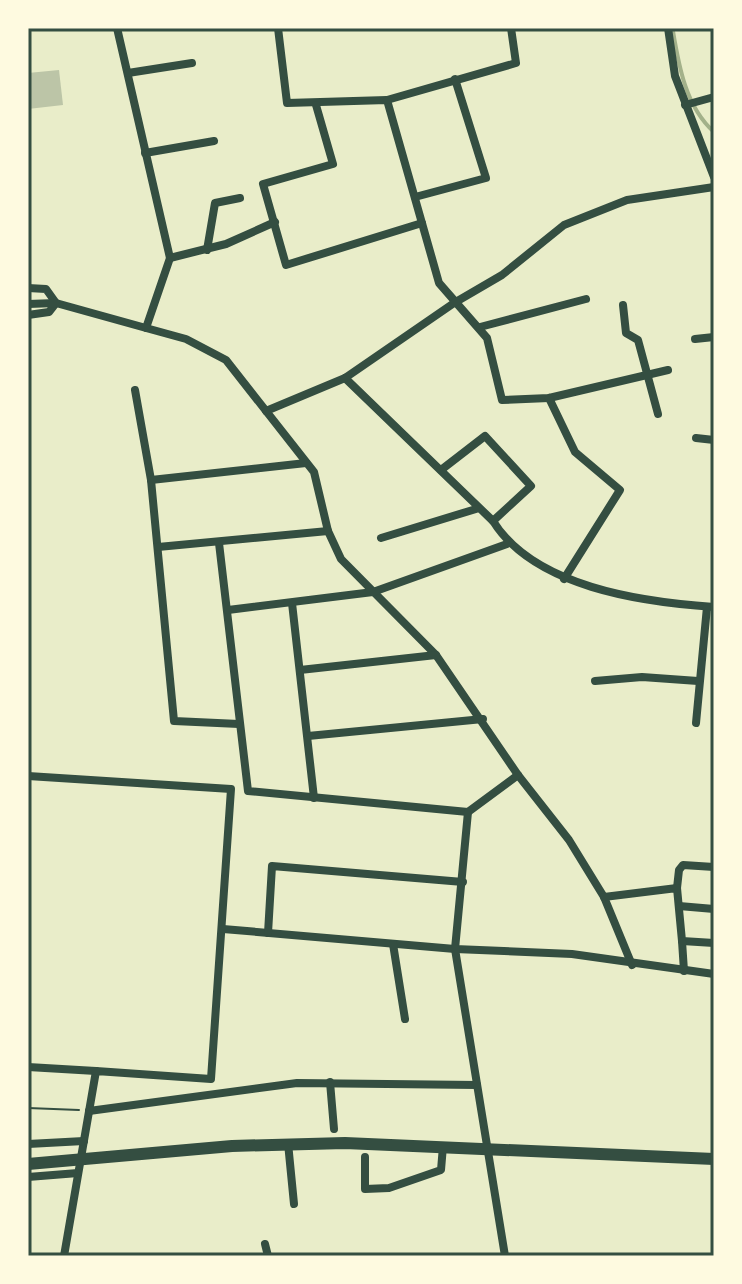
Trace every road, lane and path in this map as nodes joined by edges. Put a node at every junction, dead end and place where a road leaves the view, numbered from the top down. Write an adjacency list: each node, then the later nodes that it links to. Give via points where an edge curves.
1 (278, 28): 11 (street, via 287,103)
2 (511, 28): 7 (street, via 516,63)
3 (668, 28): 10 (street, via 675,76)
4 (120, 29): 6 (street)
5 (192, 63): 6 (street)
6 (128, 73): 13 (street)
7 (455, 79): 9 (street); 16 (street, via 486,178)
8 (714, 97): 10 (street)
9 (387, 100): 11 (street); 16 (street)
10 (690, 104): 14 (street)
11 (316, 105): 18 (street, via 333,164 263,184)
12 (214, 141): 13 (street)
13 (145, 153): 21 (street)
14 (714, 177)
15 (714, 187): 25 (street, via 627,200 585,215)
16 (415, 197): 19 (street)
17 (240, 198): 20 (street, via 215,203)
18 (275, 222): 19 (street, via 286,265); 20 (street)
19 (422, 223): 25 (street, via 439,283)
20 (207, 250): 21 (street)
21 (170, 258): 30 (street)
22 (28, 288): 24 (street, via 46,289)
23 (586, 299): 29 (street)
24 (56, 303): 26 (street); 28 (street, via 49,312); 30 (street)
25 (454, 303): 29 (street); 35 (street)
26 (28, 304)
27 (623, 305): 34 (street, via 626,333 638,340)
28 (28, 315)
29 (480, 327): 37 (street, via 502,400)
30 (146, 328): 38 (street, via 186,339 226,360)
31 (714, 337): 32 (street)
32 (695, 339)
33 (668, 370): 34 (street)
34 (647, 375): 37 (street); 39 (street)
35 (345, 378): 38 (street); 43 (street)
36 (135, 390): 44 (street)
37 (549, 398): 52 (street, via 575,452 620,490)
38 (266, 411): 42 (street)
39 (658, 414)
40 (696, 438): 41 (street)
41 (714, 440)
42 (306, 463): 44 (street); 47 (street, via 314,472)
43 (441, 470): 45 (street); 46 (street, via 485,436 531,486)
44 (151, 480): 51 (street)
45 (476, 509): 46 (street); 48 (street)
46 (493, 521): 50 (street)
47 (328, 531): 49 (street); 53 (street, via 341,559)
48 (381, 538)
49 (219, 543): 51 (street); 56 (street)
50 (507, 544): 52 (street); 53 (street)
51 (158, 547): 63 (street, via 174,721)
52 (564, 579): 55 (street)
53 (373, 592): 54 (street); 57 (street)
54 (292, 603): 56 (street); 58 (street)
55 (710, 607): 60 (street)
56 (228, 610): 63 (street)
57 (436, 655): 58 (street); 61 (street)
58 (300, 670): 64 (street)
59 (595, 681): 60 (street)
60 (698, 681): 62 (street)
61 (483, 719): 64 (street); 65 (street)
62 (696, 723)
63 (239, 724): 67 (street, via 248,791)
64 (308, 736): 67 (street)
65 (518, 775): 68 (street); 72 (street, via 569,840)
66 (28, 776): 75 (street, via 231,789)
67 (314, 798): 68 (street)
68 (468, 812): 70 (street)
69 (714, 867): 71 (street, via 683,865)
70 (463, 882): 76 (street, via 272,866); 80 (street)
71 (677, 888): 72 (street); 73 (street)
72 (604, 897): 81 (street)
73 (679, 906): 74 (street); 77 (street)
74 (714, 909)
75 (223, 929): 76 (street); 87 (street)
76 (268, 933): 79 (street)
77 (682, 941): 78 (street); 82 (street)
78 (714, 943)
79 (393, 944): 80 (street); 84 (street)
80 (455, 949): 81 (street, via 572,954); 89 (street)
81 (632, 965): 82 (street)
82 (684, 971): 83 (street)
83 (714, 974)
84 (405, 1019)
85 (28, 1067): 86 (street)
86 (96, 1071): 87 (street); 92 (street)
87 (211, 1079): 90 (street)
88 (330, 1082): 89 (street); 90 (street); 93 (street)
89 (477, 1085): 98 (street)
90 (213, 1093): 92 (street)
91 (28, 1108): 92 (path)
92 (89, 1111): 94 (street)
93 (334, 1129)
94 (84, 1141): 96 (street); 100 (street)
95 (288, 1143): 97 (main road); 100 (main road); 105 (street)
96 (28, 1144)
97 (443, 1146): 98 (main road); 99 (street, via 441,1170 389,1188 365,1189)
98 (487, 1148): 101 (main road); 109 (street)
99 (365, 1157)
100 (81, 1159): 102 (main road); 103 (street)
101 (714, 1159)
102 (28, 1164)
103 (78, 1173): 104 (street); 107 (street)
104 (28, 1177)
105 (294, 1204)
106 (265, 1244): 108 (street)
107 (64, 1256)
108 (268, 1256)
109 (505, 1256)

